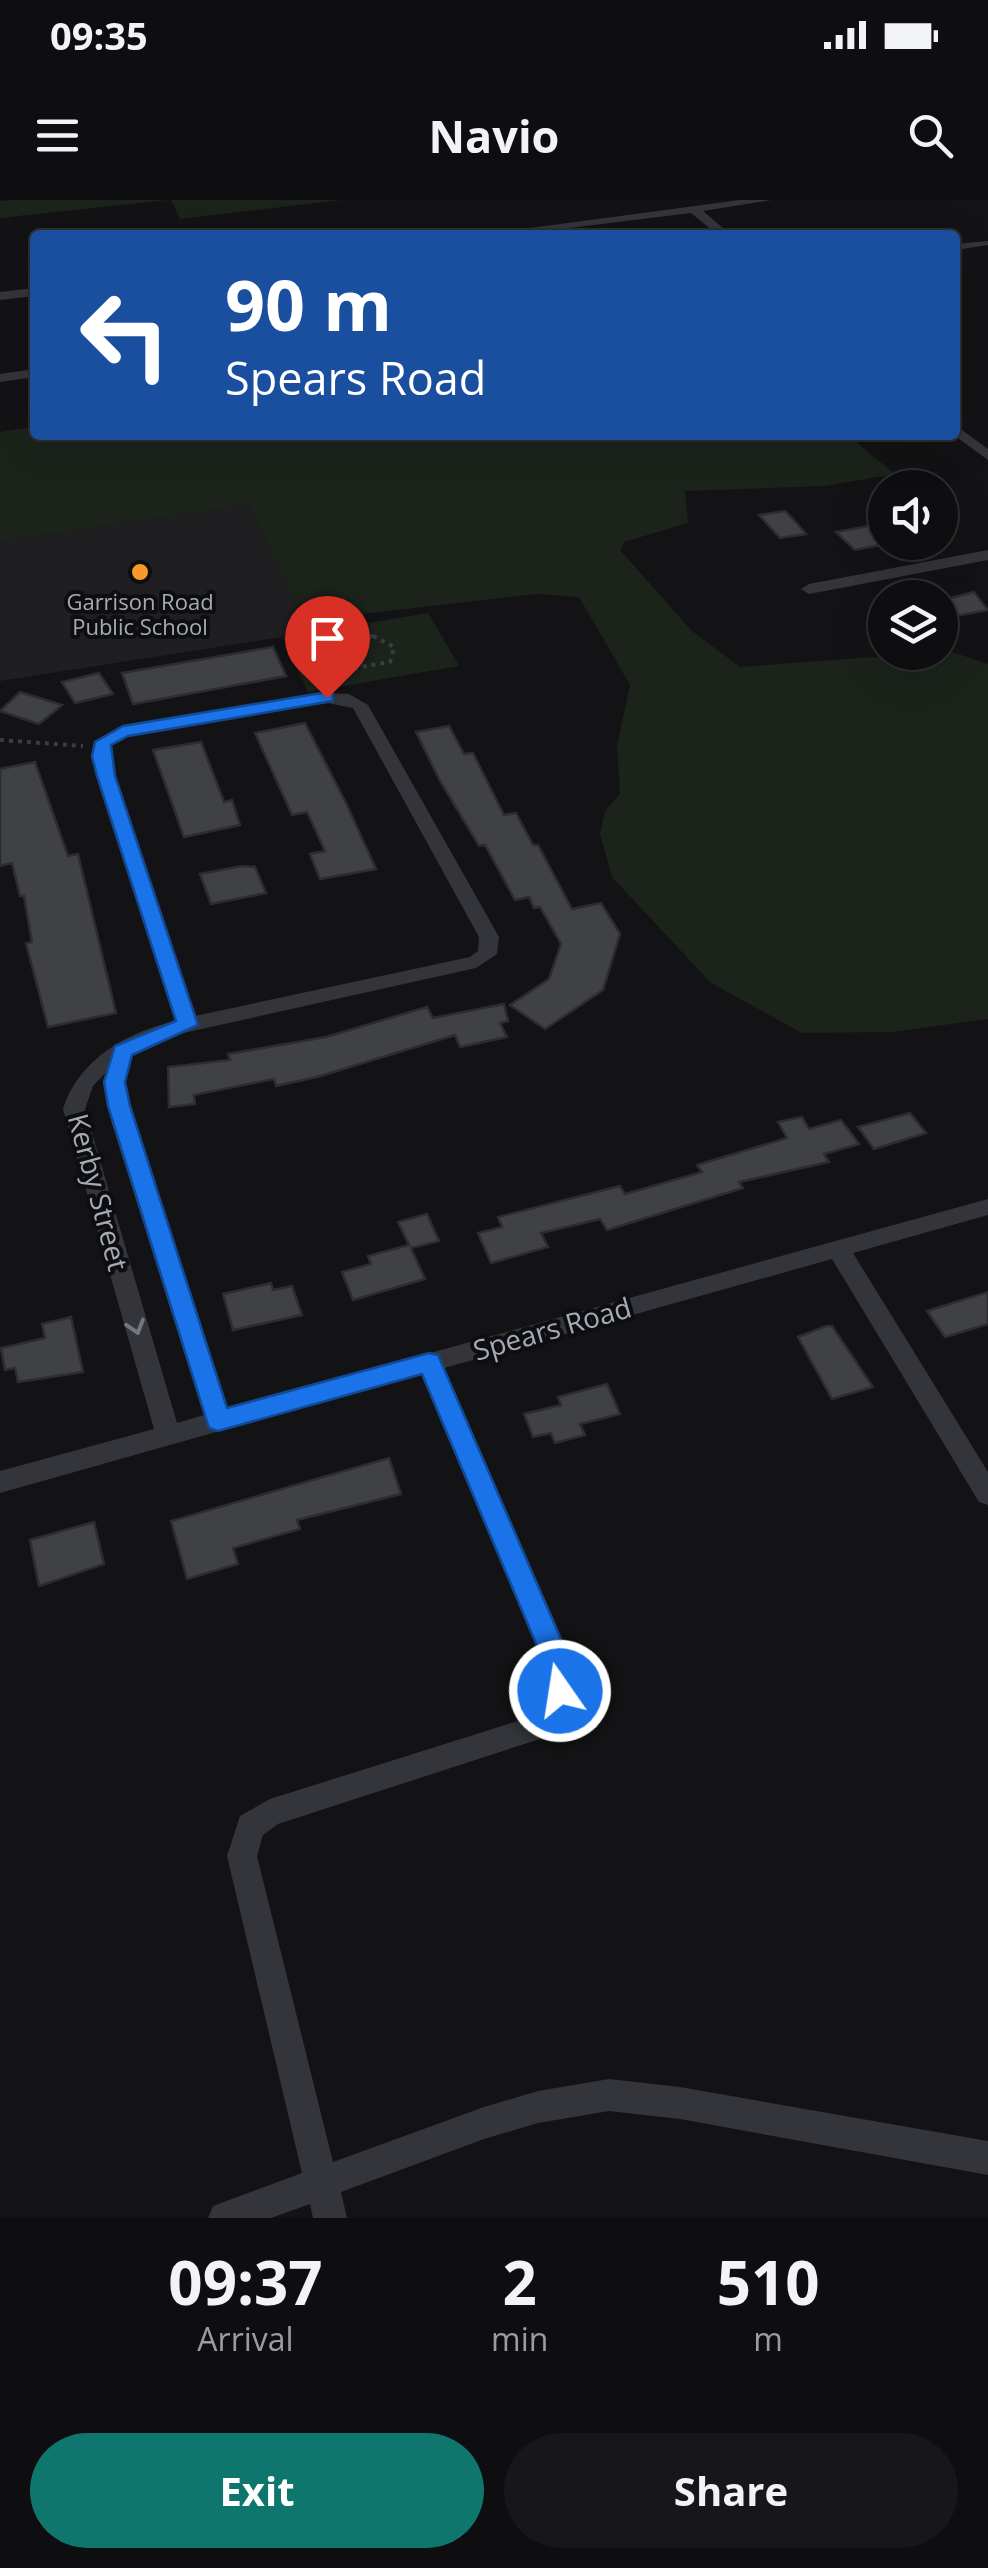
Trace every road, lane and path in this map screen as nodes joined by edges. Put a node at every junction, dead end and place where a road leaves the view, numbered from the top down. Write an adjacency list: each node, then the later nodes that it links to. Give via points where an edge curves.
1 (766, 200): 2 (street)
2 (693, 209): 3 (street); 4 (street)
3 (525, 230)
4 (719, 230)
5 (984, 243): 6 (street)
6 (960, 246)
7 (30, 293): 8 (street)
8 (0, 296)
9 (30, 374): 10 (street)
10 (0, 378)
11 (960, 433): 12 (street)
12 (988, 456)
13 (988, 555): 14 (street)
14 (809, 589)
15 (338, 662): 15 (path, via 374,668 396,652 382,639 352,638 333,652)
16 (0, 740): 17 (path)
17 (101, 748): 18 (street); 18 (street, via 123,731 327,698 360,705 490,937 491,947 476,962)
18 (188, 1025): 19 (street)
19 (122, 1051): 23 (street, Kerby Street, via 114,1082 123,1124); 24 (street, Kerby Street, one-way to 24, via 79,1086 74,1110)
20 (988, 1207): 21 (street, Spears Road)
21 (838, 1249): 22 (street, Spears Road); 26 (street)
22 (429, 1362): 23 (street, Spears Road); 28 (street, via 556,1660 560,1691 551,1715 533,1729 250,1826 242,1856)
23 (218, 1421): 24 (street, Spears Road)
24 (168, 1435): 25 (street, Spears Road)
25 (0, 1482)
26 (988, 1494)
27 (988, 2158): 28 (street, via 609,2096 484,2123)
28 (321, 2182): 29 (street); 30 (street)
29 (225, 2218)
30 (330, 2218)

